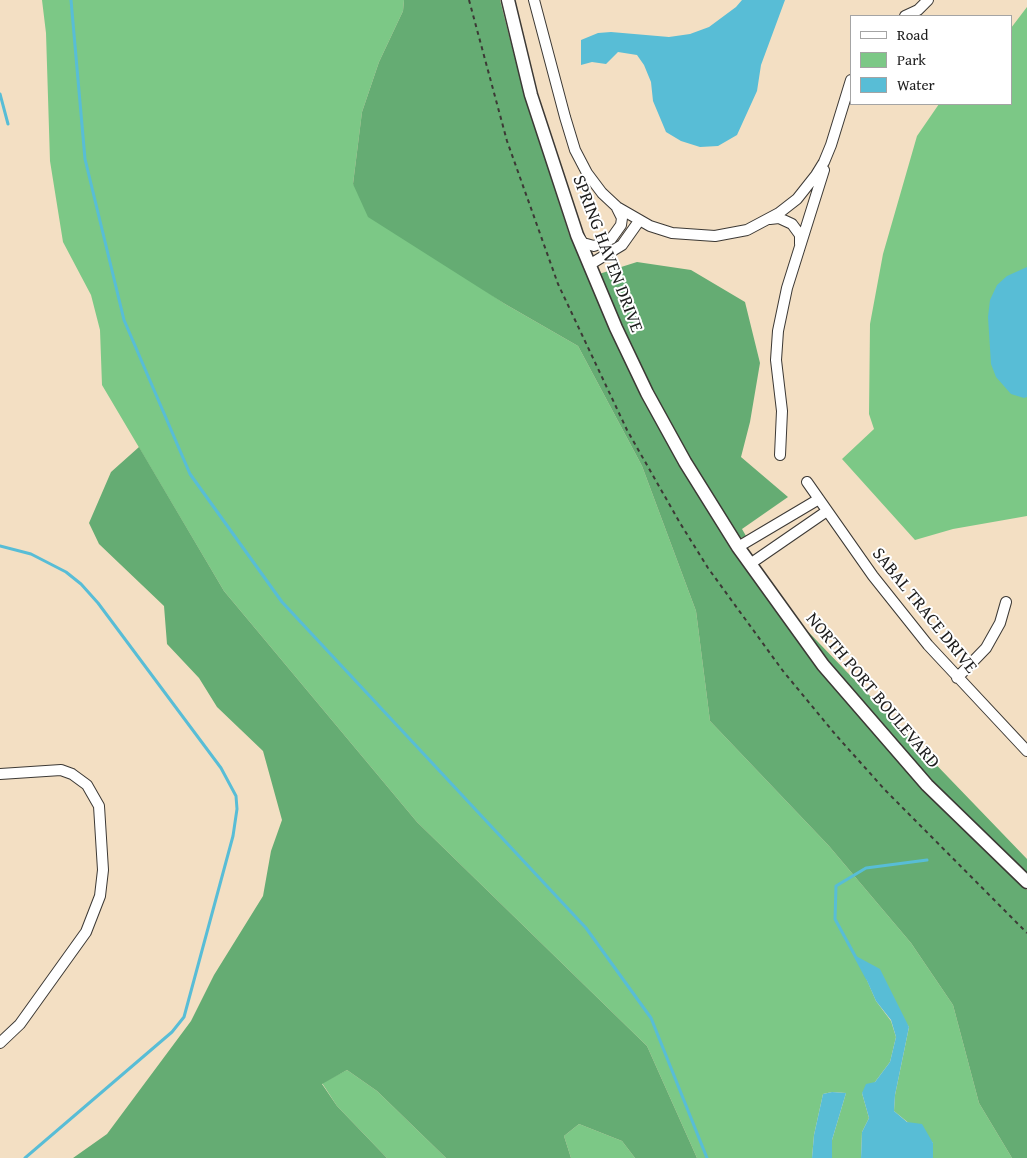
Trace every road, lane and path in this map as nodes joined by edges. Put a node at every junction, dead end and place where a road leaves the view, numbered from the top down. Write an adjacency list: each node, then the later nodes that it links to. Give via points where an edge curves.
1 (508, 0): 10 (street, SPRING HAVEN DRIVE, via 531,95)
2 (534, 0): 7 (street, via 575,150 595,184)
3 (928, 0): 4 (street)
4 (908, 15)
5 (850, 83): 6 (street)
6 (831, 145): 8 (street, via 807,188); 11 (street)
7 (617, 207): 9 (street); 10 (street, via 621,225 611,239 588,246)
8 (769, 219): 9 (street, via 747,230 699,237 672,234); 11 (street, via 779,218 792,224 800,235)
9 (639, 221): 12 (street, via 622,245)
10 (577, 236): 12 (street, SPRING HAVEN DRIVE)
11 (800, 246): 13 (street, via 783,302 776,344 782,427)
12 (589, 265): 16 (street, SPRING HAVEN DRIVE, via 647,393)
13 (780, 455)
14 (807, 482): 15 (street, SABAL TRACE DRIVE)
15 (819, 499): 17 (street, SABAL TRACE DRIVE); 18 (street)
16 (710, 506): 20 (street, NORTH PORT BOULEVARD)
17 (827, 511): 19 (street); 23 (street, SABAL TRACE DRIVE, via 877,581)
18 (788, 516): 19 (street); 20 (street)
19 (798, 530): 21 (street)
20 (738, 547): 21 (street, NORTH PORT BOULEVARD)
21 (750, 564): 26 (street, NORTH PORT BOULEVARD, via 794,628 856,705 928,785)
22 (1006, 602): 23 (street, via 997,630 986,648)
23 (957, 678): 24 (street, SABAL TRACE DRIVE)
24 (1027, 751)
25 (0, 774): 27 (street, via 61,770 87,785 99,806 103,876 97,908 86,932 20,1024)
26 (1027, 882)
27 (0, 1043)

